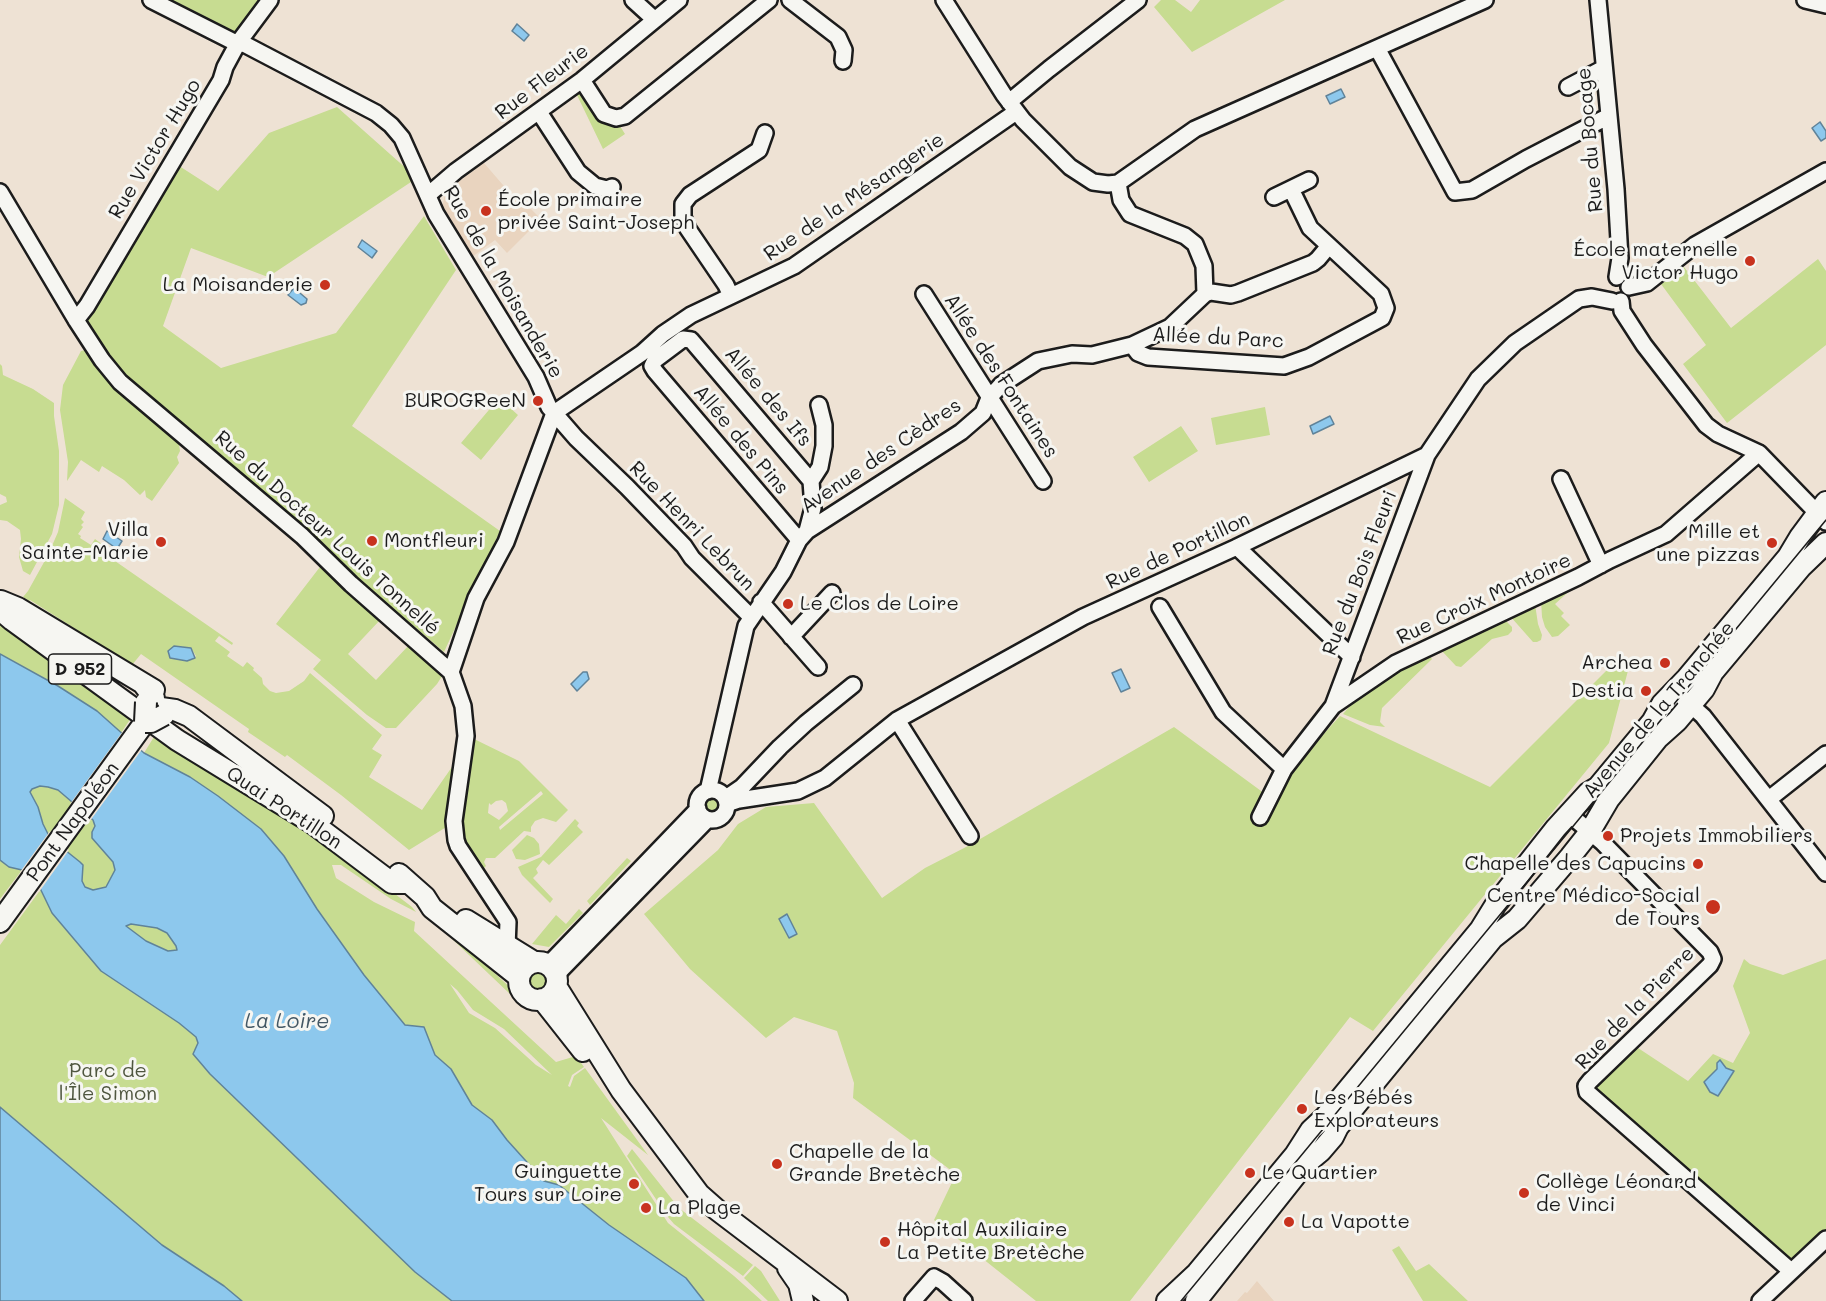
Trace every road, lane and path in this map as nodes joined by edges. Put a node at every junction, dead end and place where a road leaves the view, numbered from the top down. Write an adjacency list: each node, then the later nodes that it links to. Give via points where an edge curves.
1 (151, 0): 14 (street, Rue de la Moisanderie)
2 (270, 0): 14 (street, Rue Victor Hugo)
3 (633, 0): 13 (street)
4 (679, 0): 13 (street, Rue Fleurie)
5 (769, 0): 18 (street, via 625,116 603,114)
6 (790, 0): 16 (street, via 838,37 844,50)
7 (944, 0): 20 (street)
8 (1138, 0): 20 (street, Rue de la Mésangerie, via 1049,69)
9 (1485, 0): 15 (street)
10 (1598, 0): 17 (street, Rue du Bocage)
11 (1804, 0): 12 (street)
12 (1826, 4)
13 (655, 20): 18 (street, Rue Fleurie)
14 (238, 43): 30 (street, Rue de la Moisanderie, via 376,113 402,138); 38 (street, Rue Victor Hugo, via 215,90)
15 (1377, 48): 22 (street, via 1455,192 1472,190); 26 (street, via 1195,129)
16 (843, 61)
17 (1604, 68): 19 (street); 22 (street, Rue du Bocage)
18 (582, 80): 21 (street, Rue Fleurie)
19 (1568, 87)
20 (1013, 107): 26 (street, via 1070,167 1093,182); 36 (street, Rue de la Mésangerie, via 794,266)
21 (539, 112): 27 (street, via 578,172 595,186); 30 (street, Rue Fleurie)
22 (1609, 116): 33 (street, Rue du Bocage)
23 (765, 133): 36 (street, via 759,150 690,195 683,204 688,229)
24 (1826, 171): 33 (street, via 1695,245 1647,283)
25 (1309, 180): 28 (street)
26 (1118, 183): 35 (street, via 1120,200 1130,214 1185,236 1195,244 1204,266)
27 (612, 187)
28 (1291, 189): 31 (street); 32 (street, Allée du Parc, via 1310,228)
29 (0, 192): 38 (street, Rue du Docteur Louis Tonnellé)
30 (428, 195): 43 (street, Rue de la Moisanderie)
31 (1274, 197)
32 (1328, 247): 35 (street, via 1313,263 1238,293); 39 (street, Allée du Parc, via 1381,294 1386,309 1382,318 1309,357 1284,366 1148,357)
33 (1623, 282): 37 (street, via 1628,296); 37 (street, via 1609,280 1605,287 1606,294)
34 (924, 294): 41 (street, Allée des Fontaines)
35 (1205, 294): 39 (street, Avenue des Cèdres, via 1170,327)
36 (731, 296): 43 (street, Rue de la Mésangerie, via 684,320)
37 (1616, 301): 44 (street, via 1644,345 1706,425); 45 (street, via 1579,299 1515,342 1478,378)
38 (76, 320): 63 (street, Rue du Docteur Louis Tonnellé, via 120,382 302,536)
39 (1132, 345): 41 (street, Avenue des Cèdres, via 1092,355 1042,359 1011,377)
40 (652, 366): 47 (street, Allée des Ifs, via 683,339 692,340); 50 (street, Allée des Pins)
41 (989, 398): 48 (street, Allée des Fontaines); 50 (street, Avenue des Cèdres, via 983,413 961,432)
42 (819, 405): 47 (street, via 824,446 820,467)
43 (554, 413): 59 (street, Rue Henri Lebrun); 63 (street, via 507,542 476,598)
44 (1759, 453): 49 (street); 53 (street, Rue Croix Montoire, via 1666,534)
45 (1427, 455): 52 (street, Rue de Portillon); 61 (street, Rue du Bois Fleuri)
46 (1561, 479): 53 (street)
47 (811, 481): 50 (street, via 813,508)
48 (1043, 481)
49 (1823, 513): 65 (main road, Avenue de la Tranchée)
50 (803, 536): 56 (street, Avenue des Cèdres)
51 (1826, 543): 66 (main road, Avenue de la Tranchée, via 1801,567)
52 (1237, 547): 61 (street); 69 (street, Rue de Portillon, via 1083,618)
53 (1601, 565): 67 (street, Rue Croix Montoire, via 1396,663)
54 (832, 593): 60 (street)
55 (0, 602): 68 (main road, via 137,687)
56 (761, 602): 59 (street, Avenue des Cèdres); 60 (street)
57 (1160, 607): 72 (street, via 1223,712)
58 (0, 610): 68 (main road, D 952)
59 (751, 617): 73 (street, Rue Henri Lebrun)
60 (791, 637): 62 (street)
61 (1352, 657): 67 (street, Rue du Bois Fleuri)
62 (818, 667)
63 (451, 672): 85 (street, Rue du Docteur Louis Tonnellé, via 463,706 466,736 454,821 456,840 508,922)
64 (853, 685): 75 (street, via 797,731)
65 (1675, 693): 66 (street); 77 (main road, Avenue de la Tranchée, via 1662,704 1598,788)
66 (1690, 705): 74 (street); 79 (main road, Avenue de la Tranchée, via 1609,799)
67 (1333, 706): 72 (street, Rue Croix Montoire)
68 (154, 708): 70 (main road, via 222,734); 70 (main road, via 189,716); 82 (main road, Quai Portillon, via 392,883); 84 (main road, Pont Napoléon)
69 (897, 720): 75 (street, Rue de Portillon, via 839,768 807,787); 80 (street)
70 (230, 746): 82 (main road)
71 (1826, 754): 74 (street)
72 (1284, 769): 78 (street, Rue Croix Montoire)
73 (708, 791): 75 (street, via 716,790); 76 (street, via 700,796)
74 (1769, 799): 81 (street)
75 (727, 801): 76 (street, via 721,818 712,820)
76 (702, 814): 87 (street)
77 (1569, 814): 79 (street, Rue de la Pierre); 97 (main road, Avenue de la Tranchée, via 1288,1164 1197,1273)
78 (1260, 817)
79 (1589, 833): 90 (street, Rue de la Pierre, via 1710,951 1713,959 1590,1081 1587,1092); 98 (main road, Avenue de la Tranchée, via 1517,919 1493,938)
80 (970, 836)
81 (1826, 873)
82 (407, 883): 83 (main road)
83 (429, 903): 85 (main road, via 440,902); 86 (main road)
84 (0, 922)
85 (507, 947): 87 (main road)
86 (519, 978): 87 (main road, via 524,968); 87 (main road, via 525,994 536,999)
87 (547, 978): 89 (main road, via 591,1062 621,1090 699,1194)
88 (1826, 1239): 90 (street)
89 (783, 1261): 91 (main road); 92 (main road, via 800,1284)
90 (1791, 1271): 99 (street)
91 (807, 1279): 93 (main road); 94 (main road)
92 (802, 1301)
93 (809, 1301)
94 (837, 1301)
95 (913, 1301): 96 (street, via 933,1277)
96 (964, 1301)
97 (1167, 1301)
98 (1196, 1301)
99 (1760, 1301)

